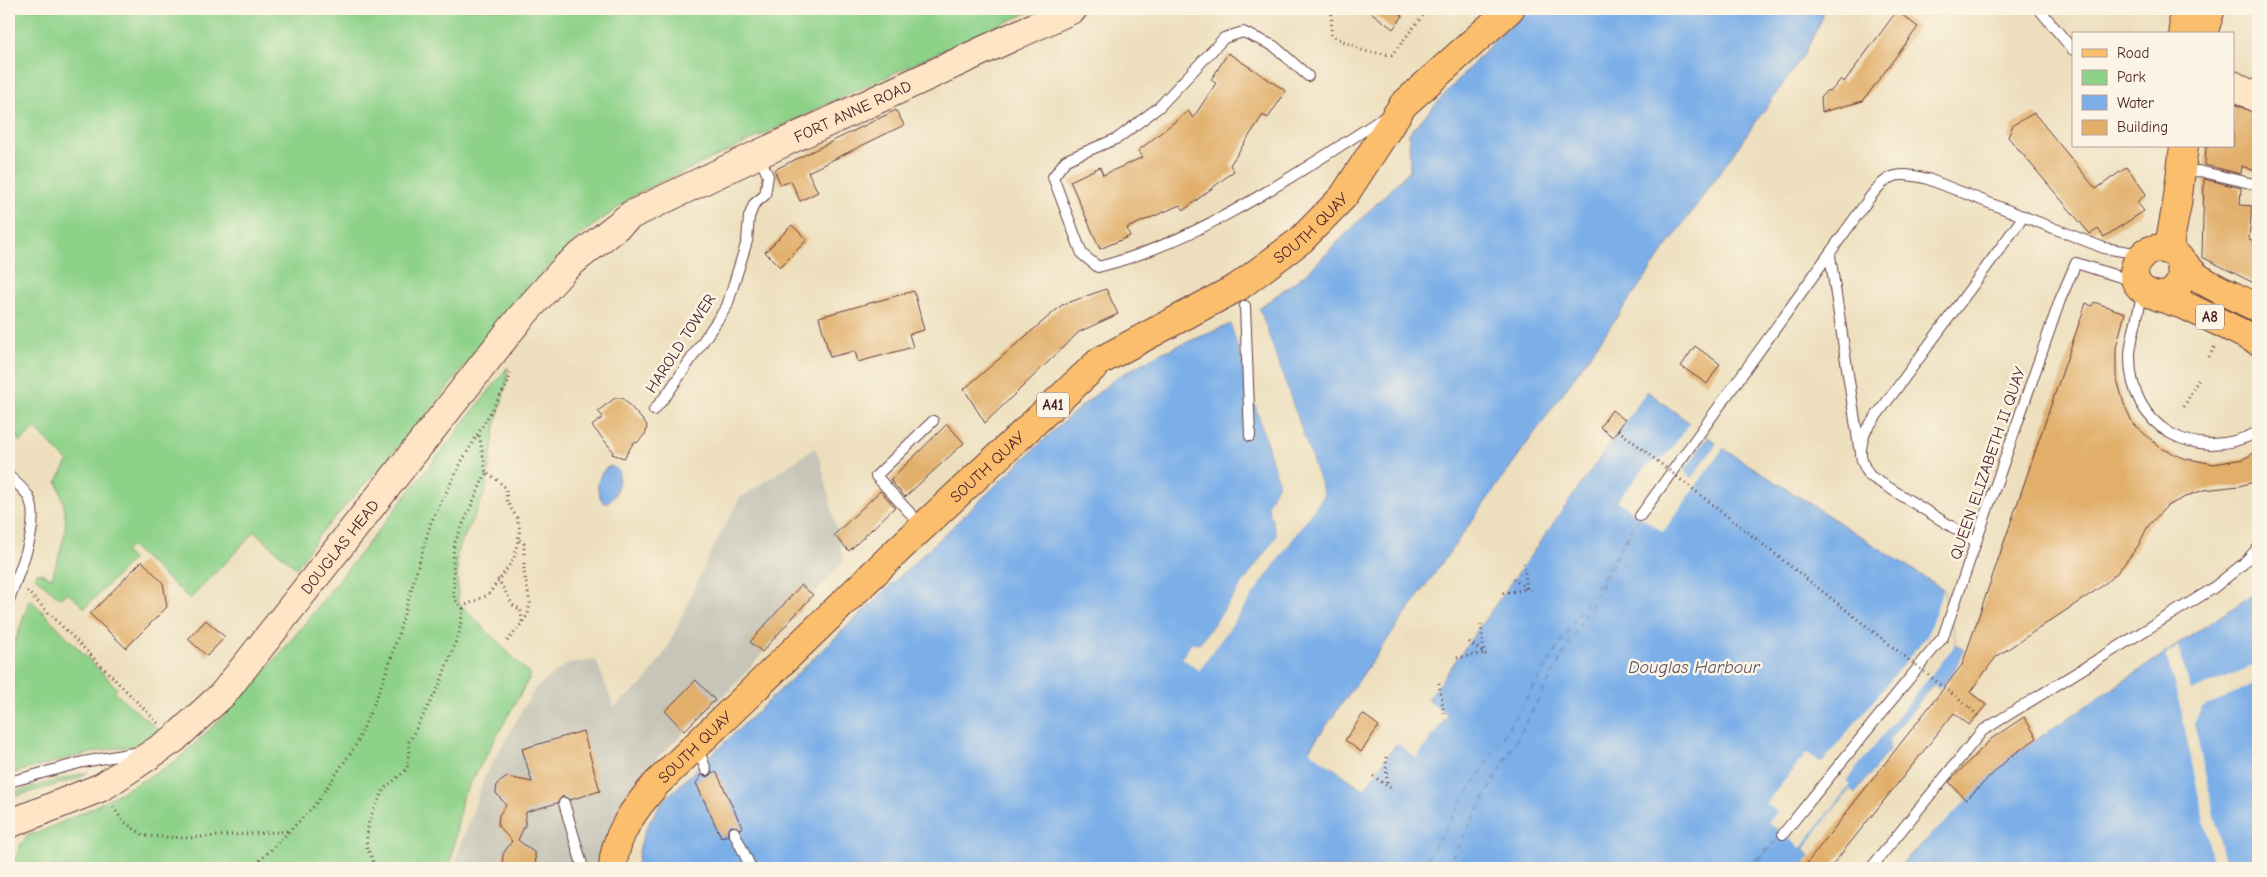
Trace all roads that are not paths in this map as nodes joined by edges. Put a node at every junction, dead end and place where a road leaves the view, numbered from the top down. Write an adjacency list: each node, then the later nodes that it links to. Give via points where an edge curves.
1 (1073, 9): 13 (main road, FORT ANNE ROAD)
2 (1510, 9): 12 (main road, SOUTH QUAY / A41)
3 (2039, 9): 8 (lane)
4 (2183, 9): 6 (main road)
5 (2212, 9): 7 (main road)
6 (2184, 32)
7 (2204, 32)
8 (2072, 49)
9 (1308, 76): 12 (lane, via 1274,46 1243,32 1224,38 1159,107 1118,138 1066,160 1053,177 1082,254 1098,267 1132,259 1220,218)
10 (2234, 86): 11 (main road)
11 (2258, 99)
12 (1403, 105): 31 (main road, SOUTH QUAY / A41, via 1343,197 1301,240 1238,287 1100,361)
13 (759, 154): 16 (main road, FORT ANNE ROAD); 24 (lane, HAROLD TOWER, via 768,176 766,186 764,195 754,204 749,216 747,241 726,306)
14 (2183, 159): 15 (lane, via 2200,171); 19 (main road)
15 (2258, 185)
16 (631, 216): 35 (main road, DOUGLAS HEAD, via 566,267 520,318 223,694)
17 (2024, 216): 18 (lane, via 1928,179 1906,173 1892,175 1878,187); 19 (lane, via 2104,248); 28 (lane, via 1866,430 1861,444)
18 (1830, 255): 28 (lane); 30 (lane)
19 (2164, 255): 20 (main road, via 2136,267); 20 (main road, via 2183,276 2180,284 2175,291); 22 (main road, A8, via 2199,278)
20 (2146, 290): 23 (main road, A8); 26 (lane, via 2130,355 2135,387 2149,416 2168,433 2202,444 2241,441); 32 (lane, QUEEN ELIZABETH II QUAY, via 2076,263)
21 (1245, 306): 27 (lane)
22 (2258, 308)
23 (2258, 342)
24 (654, 410)
25 (933, 421): 31 (lane, via 876,476)
26 (2258, 432)
27 (1250, 436)
28 (1861, 463): 32 (lane, via 1870,476)
29 (9, 476): 34 (lane, via 28,495 34,514 31,534)
30 (1640, 516)
31 (923, 527): 41 (main road, SOUTH QUAY / A41, via 702,759 632,810)
32 (1975, 542): 40 (lane, QUEEN ELIZABETH II QUAY, via 1943,637)
33 (2258, 548): 46 (lane, via 2212,589 1982,731)
34 (9, 600)
35 (163, 747): 36 (lane, via 83,762); 38 (main road, DOUGLAS HEAD, via 102,788)
36 (9, 782)
37 (564, 803): 42 (lane)
38 (9, 824)
39 (734, 832): 45 (lane)
40 (1783, 834)
41 (620, 838): 43 (main road, A41); 44 (main road)
42 (583, 868)
43 (613, 868)
44 (626, 868)
45 (751, 868)
46 (1871, 868)

